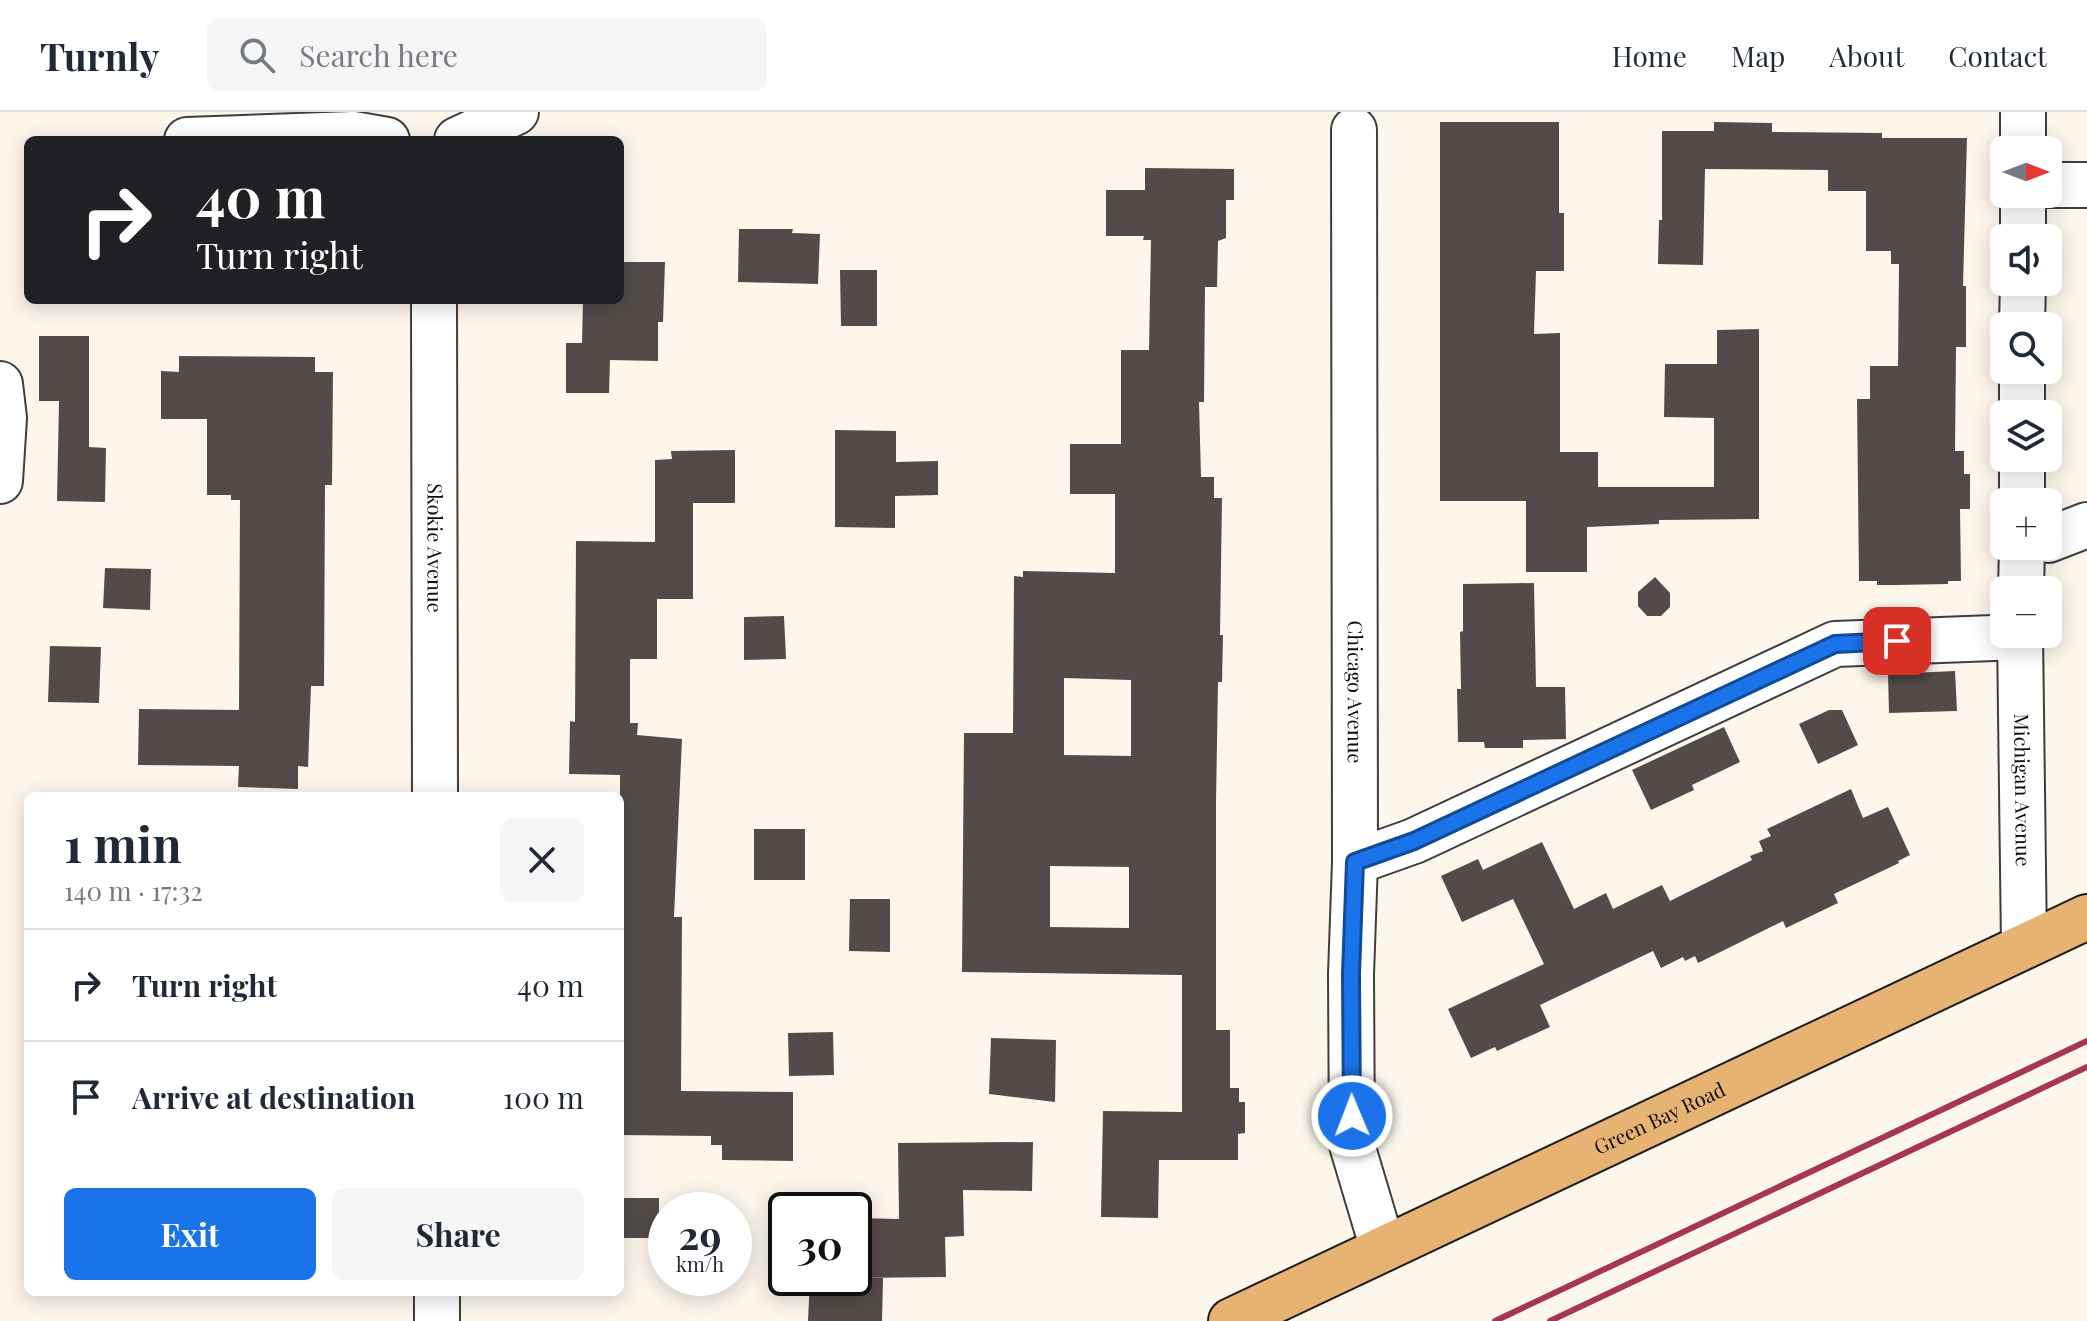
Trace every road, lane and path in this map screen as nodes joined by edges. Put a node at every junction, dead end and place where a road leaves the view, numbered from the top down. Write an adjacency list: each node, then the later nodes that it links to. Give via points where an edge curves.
1 (516, 112): 6 (street)
2 (2023, 112): 7 (street)
3 (1354, 130): 18 (street, Chicago Avenue)
4 (298, 136): 5 (street)
5 (364, 136)
6 (465, 136)
7 (2023, 136)
8 (2062, 185): 9 (street)
9 (2087, 185)
10 (434, 304): 17 (street, Skokie Avenue)
11 (0, 384): 12 (street)
12 (0, 481)
13 (2087, 525): 14 (street)
14 (2062, 538)
15 (1990, 637): 18 (street, via 1835,644 1414,841)
16 (2020, 648): 20 (street, Michigan Avenue)
17 (435, 792)
18 (1355, 862): 21 (street, Chicago Avenue, via 1352,1145)
19 (2087, 917): 20 (main road, Green Bay Road)
20 (2024, 945): 21 (main road, Green Bay Road)
21 (1383, 1249): 24 (main road, Green Bay Road)
22 (437, 1296): 23 (street)
23 (437, 1321)
24 (1231, 1321)

